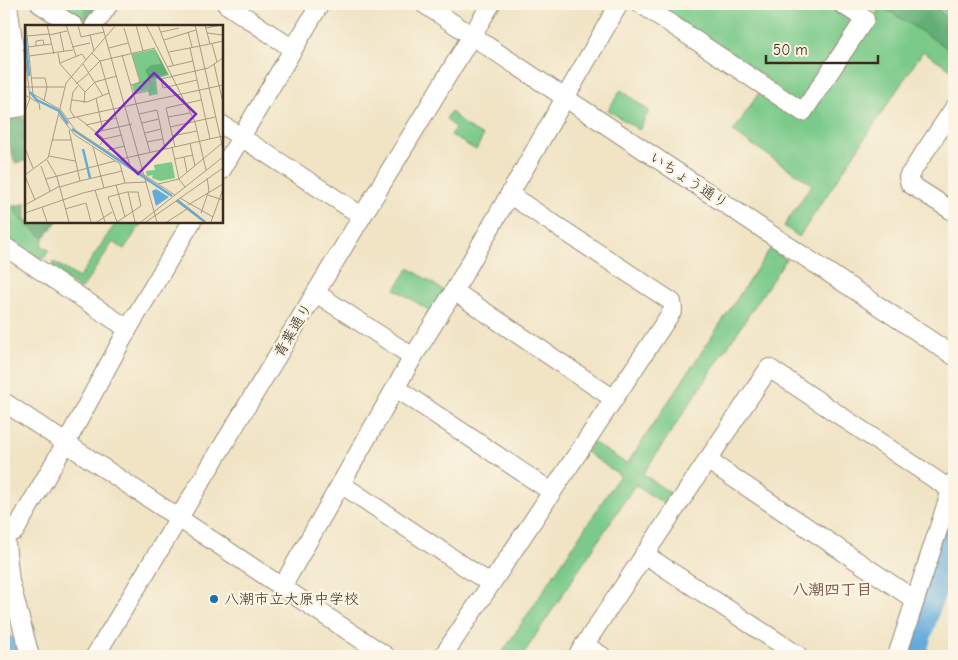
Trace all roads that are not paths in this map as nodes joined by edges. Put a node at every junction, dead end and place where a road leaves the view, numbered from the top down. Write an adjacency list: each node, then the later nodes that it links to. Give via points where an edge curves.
1 (8, 4): 17 (street)
2 (40, 4): 11 (street)
3 (110, 4): 12 (street)
4 (226, 4): 14 (street)
5 (320, 4): 14 (street)
6 (424, 4): 13 (street, いちょう通り)
7 (490, 4): 13 (street, 青葉通り)
8 (620, 4): 15 (street)
9 (641, 4): 10 (street, via 803,112 865,19)
10 (842, 4)
11 (72, 25)
12 (95, 25)
13 (472, 36): 15 (street, いちょう通り); 24 (street, 青葉通り)
14 (293, 49): 20 (street)
15 (566, 99): 22 (street); 30 (street, いちょう通り)
16 (954, 108): 23 (street, via 908,177 910,184)
17 (24, 109): 18 (street)
18 (4, 110)
19 (222, 125): 20 (street)
20 (242, 137): 21 (street); 24 (street)
21 (222, 169)
22 (510, 195): 27 (street); 33 (street, via 672,302 673,310)
23 (954, 212)
24 (362, 216): 28 (street, 青葉通り)
25 (191, 222): 29 (street)
26 (4, 246): 29 (street)
27 (454, 291): 31 (street); 33 (street)
28 (316, 293): 31 (street); 40 (street, 青葉通り)
29 (128, 329): 35 (street)
30 (954, 356)
31 (414, 357): 32 (street)
32 (396, 388): 37 (street); 39 (street)
33 (614, 399): 39 (street)
34 (4, 402): 35 (street)
35 (66, 443): 40 (street); 41 (street, via 15,531)
36 (707, 460): 38 (street, via 769,368); 42 (street); 45 (street)
37 (341, 484): 43 (street); 44 (street)
38 (953, 487): 45 (street)
39 (552, 492): 43 (street)
40 (179, 519): 44 (street); 48 (street, 青葉通り)
41 (4, 529): 47 (street, via 10,581)
42 (644, 554): 46 (street); 52 (street)
43 (491, 584): 50 (street)
44 (282, 587): 49 (street)
45 (915, 600): 53 (street)
46 (580, 650): 51 (street)
47 (30, 656)
48 (95, 656)
49 (386, 656)
50 (443, 656)
51 (602, 656)
52 (799, 656)
53 (897, 656)

